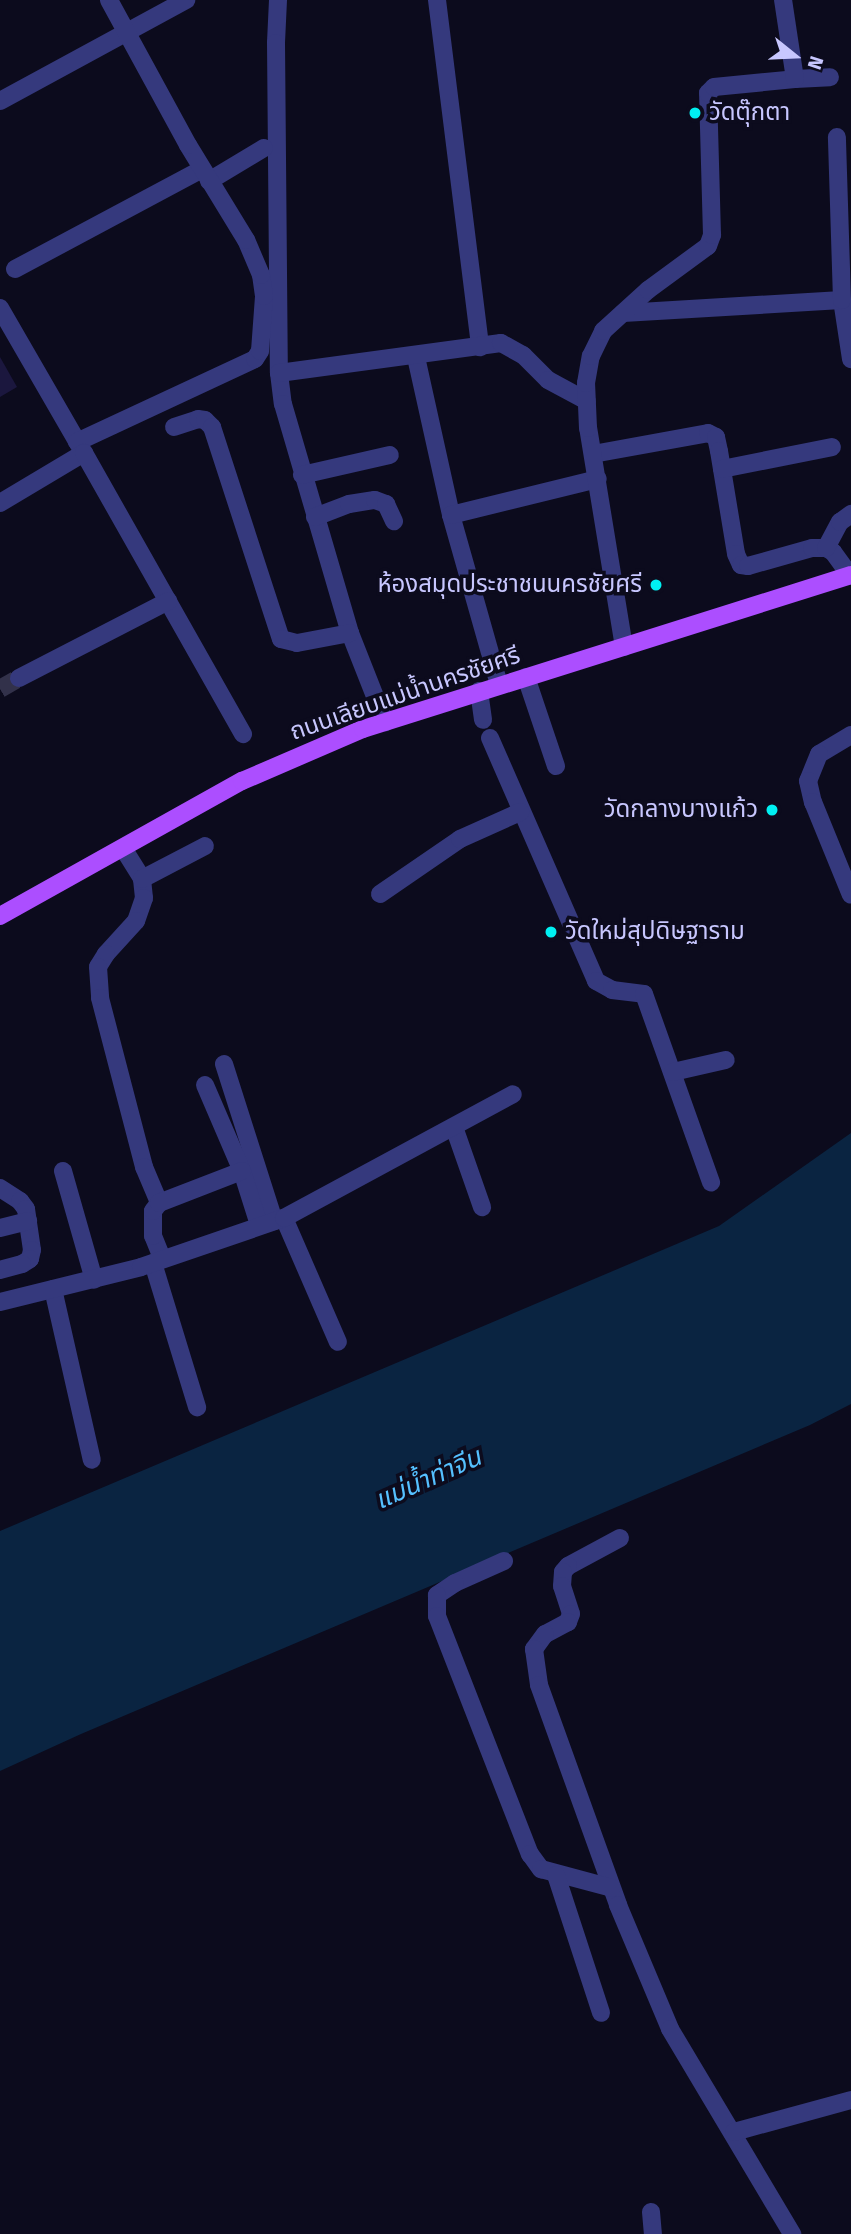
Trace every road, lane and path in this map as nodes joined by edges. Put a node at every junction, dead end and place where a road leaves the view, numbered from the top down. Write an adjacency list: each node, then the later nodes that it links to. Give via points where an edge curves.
1 (109, 0): 6 (street)
2 (186, 0): 6 (street)
3 (278, 0): 21 (street)
4 (437, 0): 18 (street)
5 (783, 0): 8 (street)
6 (127, 32): 9 (street); 12 (street)
7 (830, 77): 8 (street)
8 (795, 79): 17 (street, via 710,88 712,235 708,246)
9 (0, 101)
10 (837, 137): 13 (street)
11 (264, 148): 12 (street)
12 (206, 175): 14 (street); 24 (street, via 246,240 261,275 260,351 246,365)
13 (845, 231): 15 (street)
14 (15, 270)
15 (842, 300): 17 (street); 20 (street)
16 (0, 308): 24 (street)
17 (623, 313): 22 (street, via 603,331 591,356)
18 (480, 346): 19 (street); 22 (street, via 501,343 523,355 548,380)
19 (416, 357): 21 (street); 33 (street)
20 (851, 359)
21 (279, 373): 29 (street)
22 (587, 401): 26 (street)
23 (174, 427): 39 (street, via 198,419 212,428 281,639 296,643)
24 (80, 447): 31 (street); 38 (street)
25 (832, 447): 28 (street)
26 (593, 454): 28 (street, via 708,433 716,437); 30 (street)
27 (390, 455): 29 (street)
28 (722, 469): 36 (street, via 741,565)
29 (302, 475): 34 (street)
30 (598, 479): 33 (street); 40 (street)
31 (0, 503)
32 (851, 514): 36 (street, via 840,522)
33 (451, 515): 43 (street)
34 (315, 517): 35 (street, via 375,500 386,503); 39 (street)
35 (394, 521)
36 (826, 548): 37 (street)
37 (851, 575): 40 (main road, ถนนเลียบแม่น้ำนครชัยศรี)
38 (168, 601): 42 (street); 47 (street)
39 (350, 633): 46 (street)
40 (624, 647): 41 (main road, ถนนเลียบแม่น้ำนครชัยศรี)
41 (526, 677): 43 (main road, ถนนเลียบแม่น้ำนครชัยศรี); 50 (street)
42 (19, 678)
43 (499, 685): 44 (main road, ถนนเลียบแม่น้ำนครชัยศรี)
44 (478, 691): 45 (street); 46 (main road, ถนนเลียบแม่น้ำนครชัยศรี)
45 (483, 720)
46 (385, 722): 53 (main road, ถนนเลียบแม่น้ำนครชัยศรี, via 242,781)
47 (243, 734)
48 (851, 734): 56 (street, via 819,754 808,780)
49 (489, 738): 51 (street)
50 (556, 766)
51 (520, 813): 55 (street, via 460,839); 60 (street, via 596,981 612,990 644,994)
52 (205, 846): 54 (street)
53 (123, 848): 54 (street); 57 (main road, ถนนเลียบแม่น้ำนครชัยศรี)
54 (142, 879): 68 (street, via 144,898 136,921 98,967 100,998 144,1167)
55 (380, 894)
56 (851, 895)
57 (0, 916)
58 (726, 1060): 60 (street)
59 (223, 1064): 71 (street)
60 (673, 1072): 66 (street)
61 (205, 1085): 65 (street)
62 (513, 1094): 63 (street)
63 (454, 1127): 69 (street); 71 (street)
64 (64, 1171): 75 (street)
65 (242, 1171): 68 (street); 71 (street)
66 (711, 1182)
67 (0, 1189): 70 (street, via 20,1201)
68 (159, 1203): 73 (street, via 153,1211)
69 (482, 1206)
70 (28, 1221): 72 (street); 74 (street, via 30,1259)
71 (272, 1221): 73 (street); 78 (street)
72 (0, 1228)
73 (158, 1260): 75 (street); 79 (street)
74 (0, 1270)
75 (94, 1280): 76 (street)
76 (53, 1289): 77 (street); 80 (street)
77 (0, 1302)
78 (338, 1342)
79 (197, 1407)
80 (92, 1460)
81 (620, 1538): 84 (street, via 568,1566 562,1580 571,1614 568,1622 545,1634 534,1649 539,1685)
82 (505, 1561): 83 (street, via 437,1595 437,1616 530,1854 541,1869)
83 (556, 1875): 84 (street); 85 (street)
84 (612, 1888): 87 (street, via 670,2029)
85 (601, 2013)
86 (851, 2100): 87 (street)
87 (734, 2132): 90 (street)
88 (651, 2212): 89 (street)
89 (653, 2234)
90 (792, 2234)

